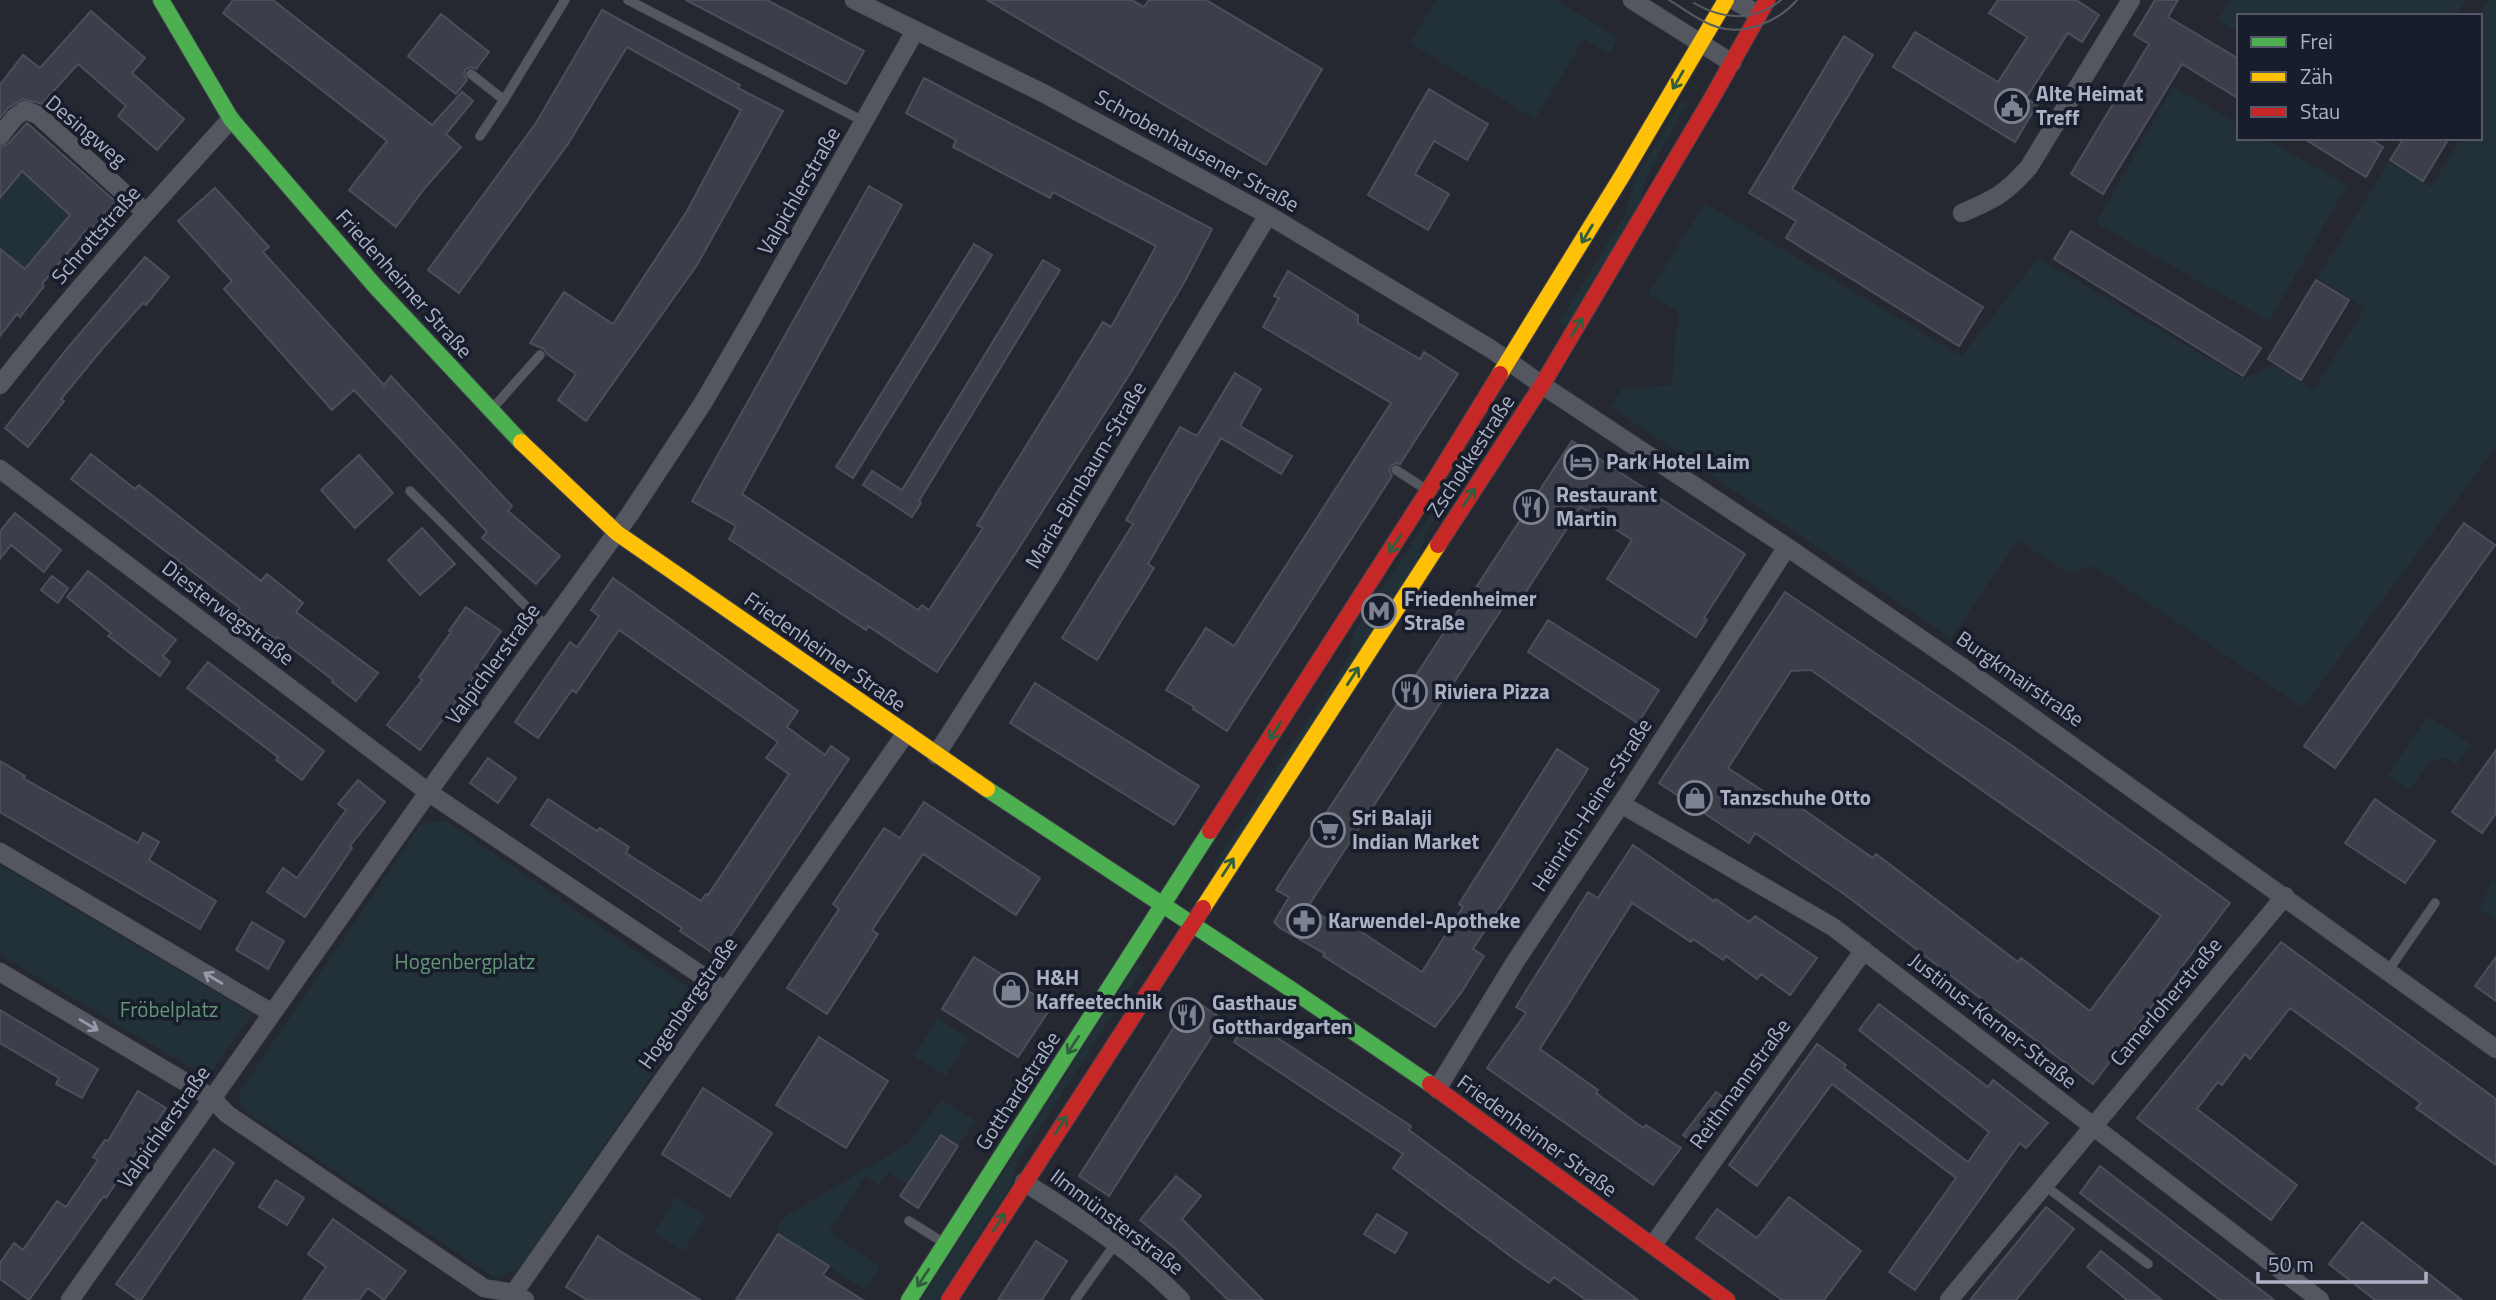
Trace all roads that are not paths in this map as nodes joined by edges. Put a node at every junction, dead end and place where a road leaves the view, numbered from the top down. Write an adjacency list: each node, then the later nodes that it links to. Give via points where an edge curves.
1 (161, 0): 15 (main road, Friedenheimer Straße)
2 (565, 0): 14 (lane)
3 (628, 0): 16 (lane)
4 (854, 0): 10 (street, Schrobenhausener Straße)
5 (1632, 0): 11 (street)
6 (1726, 0): 11 (main road, Zschokkestraße)
7 (1733, 0): 9 (street)
8 (2131, 0): 20 (street, via 2029,167 1996,199)
9 (1763, 7): 12 (main road, Zschokkestraße)
10 (915, 31): 16 (street, Valpichlerstraße); 21 (street, Schrobenhausener Straße, via 1042,93)
11 (1699, 43): 12 (street); 23 (main road, Zschokkestraße, one-way to 23)
12 (1732, 63): 25 (main road, Zschokkestraße, one-way to 12)
13 (471, 74): 14 (lane)
14 (504, 100): 18 (lane)
15 (231, 119): 19 (street, Schrottstraße); 26 (main road, Friedenheimer Straße, via 375,286)
16 (865, 122): 31 (street, Valpichlerstraße, via 703,403)
17 (0, 136): 19 (street, Desingweg, via 25,110 38,115)
18 (480, 136)
19 (145, 212): 24 (street, Schrottstraße)
20 (1962, 213)
21 (1269, 215): 23 (street, Schrobenhausener Straße); 35 (street, Maria-Birnbaum-Straße, via 1049,579)
22 (540, 355): 26 (lane)
23 (1508, 361): 25 (street, Burgkmairstraße); 30 (main road, Zschokkestraße)
24 (0, 385)
25 (1542, 386): 32 (street, Burgkmairstraße); 42 (main road, Zschokkestraße, one-way to 25)
26 (491, 410): 31 (main road, Friedenheimer Straße)
27 (0, 469): 36 (street, Diesterwegstraße)
28 (1396, 470): 30 (lane)
29 (410, 491): 33 (lane)
30 (1428, 491): 41 (main road, Zschokkestraße, one-way to 41)
31 (617, 533): 33 (street, Valpichlerstraße); 34 (main road, Friedenheimer Straße)
32 (1787, 547): 37 (street, Heinrich-Heine-Straße); 39 (street, Burgkmairstraße)
33 (548, 628): 36 (street, Valpichlerstraße)
34 (906, 733): 35 (main road, Friedenheimer Straße); 46 (street, Hogenbergstraße)
35 (936, 755): 41 (main road, Friedenheimer Straße)
36 (428, 792): 46 (street); 47 (street, Valpichlerstraße)
37 (1621, 804): 43 (street, Justinus-Kerner-Straße, via 1833,927); 49 (street, Heinrich-Heine-Straße)
38 (0, 852): 47 (street, one-way to 38)
39 (2285, 896): 44 (street, Burgkmairstraße); 51 (street, Camerloherstraße)
40 (2435, 903): 44 (lane)
41 (1163, 905): 42 (main road, Friedenheimer Straße); 55 (main road, Gotthardstraße, one-way to 55)
42 (1191, 924): 49 (main road, Friedenheimer Straße); 52 (main road, one-way to 42)
43 (1864, 950): 51 (street, Justinus-Kerner-Straße); 57 (street, Reithmannstraße)
44 (2388, 971): 48 (street, Burgkmairstraße)
45 (0, 972): 50 (street, one-way to 50)
46 (724, 991): 60 (street, Hogenbergstraße)
47 (272, 1013): 50 (street, Valpichlerstraße)
48 (2496, 1048)
49 (1437, 1088): 57 (main road, Friedenheimer Straße)
50 (212, 1098): 59 (street, Valpichlerstraße); 60 (street, via 227,1114 484,1289)
51 (2092, 1126): 53 (street, Camerloherstraße); 67 (street, Justinus-Kerner-Straße)
52 (1024, 1182): 56 (street, Ilmmünsterstraße); 62 (main road, one-way to 52)
53 (2044, 1184): 58 (lane); 66 (street, Camerloherstraße)
54 (909, 1221): 55 (lane)
55 (945, 1244): 61 (main road, Gotthardstraße, one-way to 61)
56 (1115, 1244): 63 (lane); 64 (street, Ilmmünsterstraße)
57 (1653, 1245): 65 (main road, Friedenheimer Straße)
58 (2148, 1264)
59 (77, 1298)
60 (516, 1298)
61 (909, 1300)
62 (949, 1300)
63 (1075, 1300)
64 (1181, 1300)
65 (1727, 1300)
66 (1949, 1300)
67 (2320, 1300)

